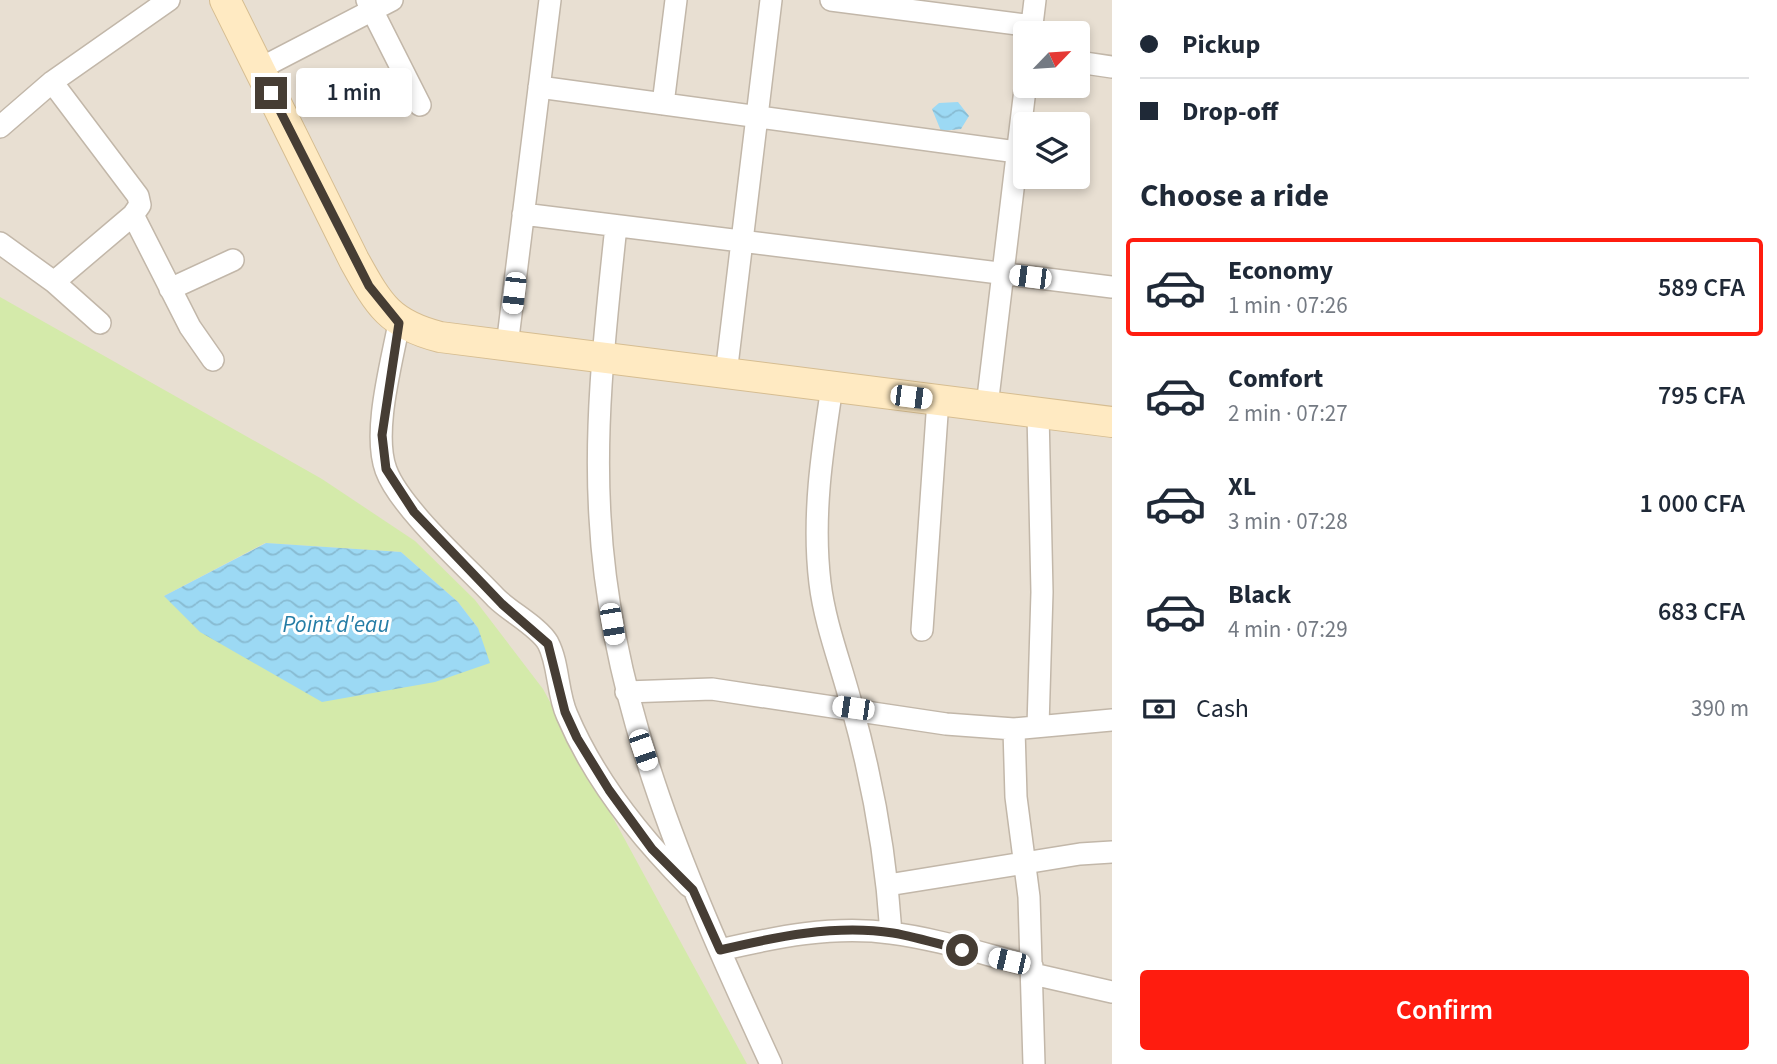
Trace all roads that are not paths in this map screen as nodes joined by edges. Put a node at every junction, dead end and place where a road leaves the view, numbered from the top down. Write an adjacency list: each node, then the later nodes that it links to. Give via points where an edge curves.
1 (169, 0): 15 (street)
2 (225, 0): 14 (street)
3 (392, 0): 9 (street)
4 (550, 0): 16 (street)
5 (676, 0): 17 (street)
6 (771, 0): 19 (street)
7 (831, 0): 11 (street)
8 (1035, 0): 10 (street)
9 (369, 5): 14 (street); 18 (street)
10 (1032, 21)
11 (1013, 26)
12 (1090, 64): 13 (street)
13 (1112, 67)
14 (260, 69): 34 (street, via 369,286)
15 (52, 82): 20 (street); 24 (street, via 138,197 141,205)
16 (539, 87): 17 (street); 23 (street)
17 (663, 104): 19 (street)
18 (420, 105)
19 (757, 117): 21 (street); 26 (street)
20 (0, 127)
21 (1013, 151)
22 (1013, 187): 29 (street)
23 (523, 214): 25 (street); 35 (street)
24 (133, 215): 30 (street); 32 (street)
25 (615, 226): 26 (street); 36 (street)
26 (742, 242): 29 (street); 38 (street)
27 (0, 243): 30 (street)
28 (233, 260): 32 (street)
29 (1003, 274): 31 (street); 41 (street)
30 (54, 282): 33 (street)
31 (1112, 287)
32 (170, 289): 37 (street)
33 (100, 323)
34 (399, 323): 35 (street, via 440,337); 53 (street, via 382,435 386,469 414,512 502,604 548,644 565,712 577,738 652,849)
35 (507, 346): 36 (street)
36 (603, 359): 38 (street); 45 (street, via 600,516 609,602)
37 (213, 360)
38 (726, 374): 39 (street)
39 (832, 387): 40 (street); 46 (street, via 821,456 817,549 820,586)
40 (938, 400): 41 (street); 44 (street)
41 (987, 406): 42 (street)
42 (1038, 413): 43 (street); 48 (street, via 1042,592)
43 (1112, 422)
44 (922, 630)
45 (626, 692): 46 (street, via 712,689); 53 (street)
46 (853, 708): 49 (street, via 946,724); 52 (street, via 876,800)
47 (1112, 720): 48 (street)
48 (1038, 726): 49 (street)
49 (1014, 729): 51 (street, via 1016,797)
50 (1112, 852): 51 (street)
51 (1026, 865): 52 (street); 56 (street)
52 (888, 885): 54 (street)
53 (693, 890): 55 (street)
54 (891, 933): 55 (street, via 786,935); 56 (street)
55 (720, 950): 58 (street)
56 (1032, 970): 57 (street); 59 (street)
57 (1112, 992)
58 (771, 1064)
59 (1034, 1064)

